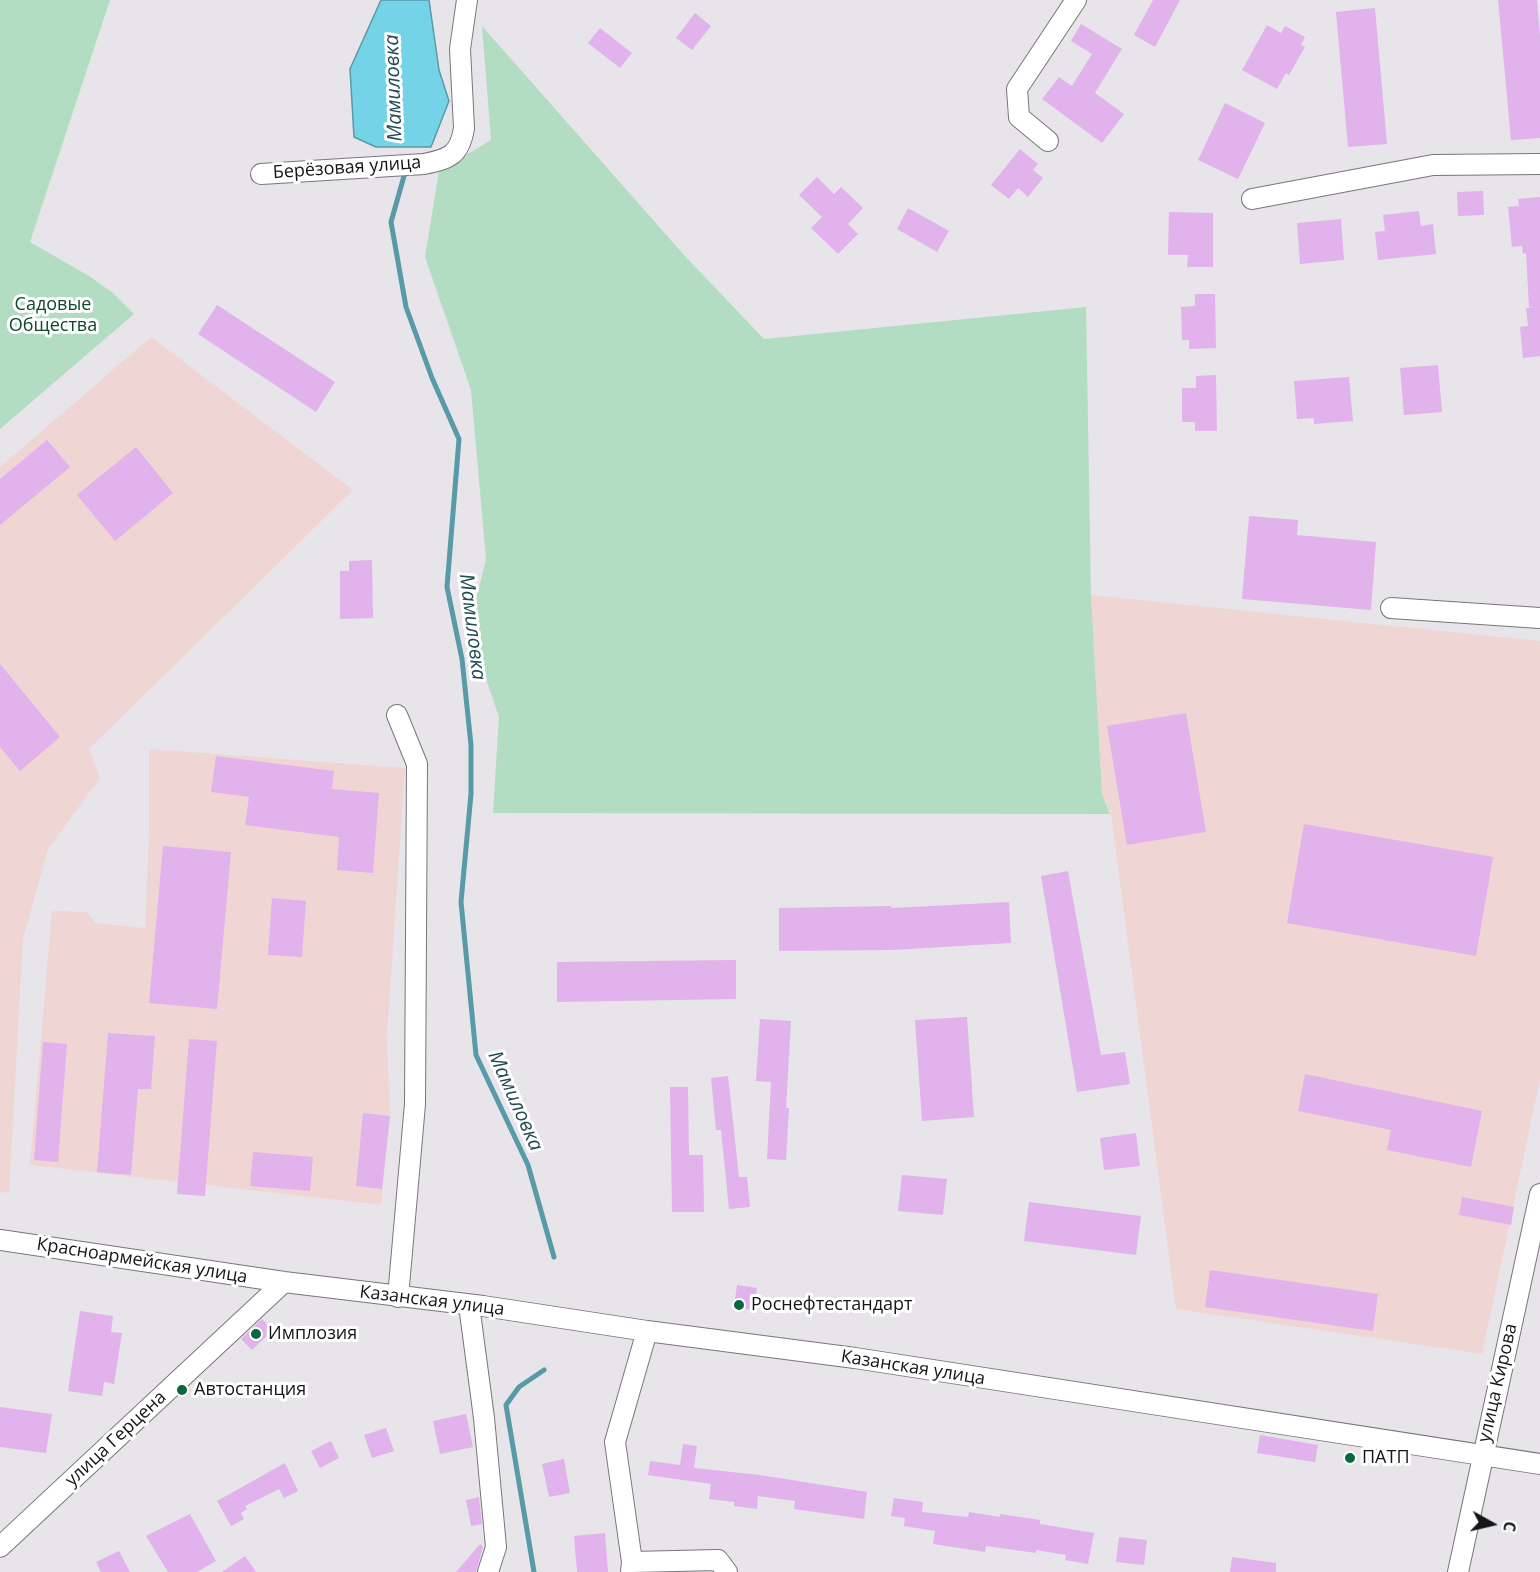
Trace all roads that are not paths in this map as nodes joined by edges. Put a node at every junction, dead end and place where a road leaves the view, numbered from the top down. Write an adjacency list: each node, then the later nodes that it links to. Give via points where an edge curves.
1 (467, 0): 5 (street, Берёзовая улица, via 460,49 464,128 457,151 444,160 424,164)
2 (1076, 0): 3 (street, via 1017,89 1019,117)
3 (1048, 141)
4 (1540, 164): 6 (street, via 1433,165)
5 (261, 174)
6 (1252, 199)
7 (1390, 608): 8 (street)
8 (1540, 618)
9 (397, 715): 13 (street, via 417,764 415,1104)
10 (1540, 1194): 16 (street, улица Кирова)
11 (0, 1240): 12 (street, Красноармейская улица)
12 (284, 1282): 13 (street, Казанская улица); 18 (street, улица Герцена)
13 (398, 1297): 14 (street, Казанская улица)
14 (469, 1305): 15 (street, Казанская улица); 20 (street, via 496,1546)
15 (647, 1331): 16 (street, Казанская улица, via 855,1358); 19 (street, via 615,1442)
16 (1482, 1454): 17 (street, Казанская улица); 22 (street, улица Кирова)
17 (1540, 1464)
18 (0, 1547)
19 (632, 1567): 21 (street, via 718,1560)
20 (488, 1572)
21 (727, 1572)
22 (1458, 1572)

